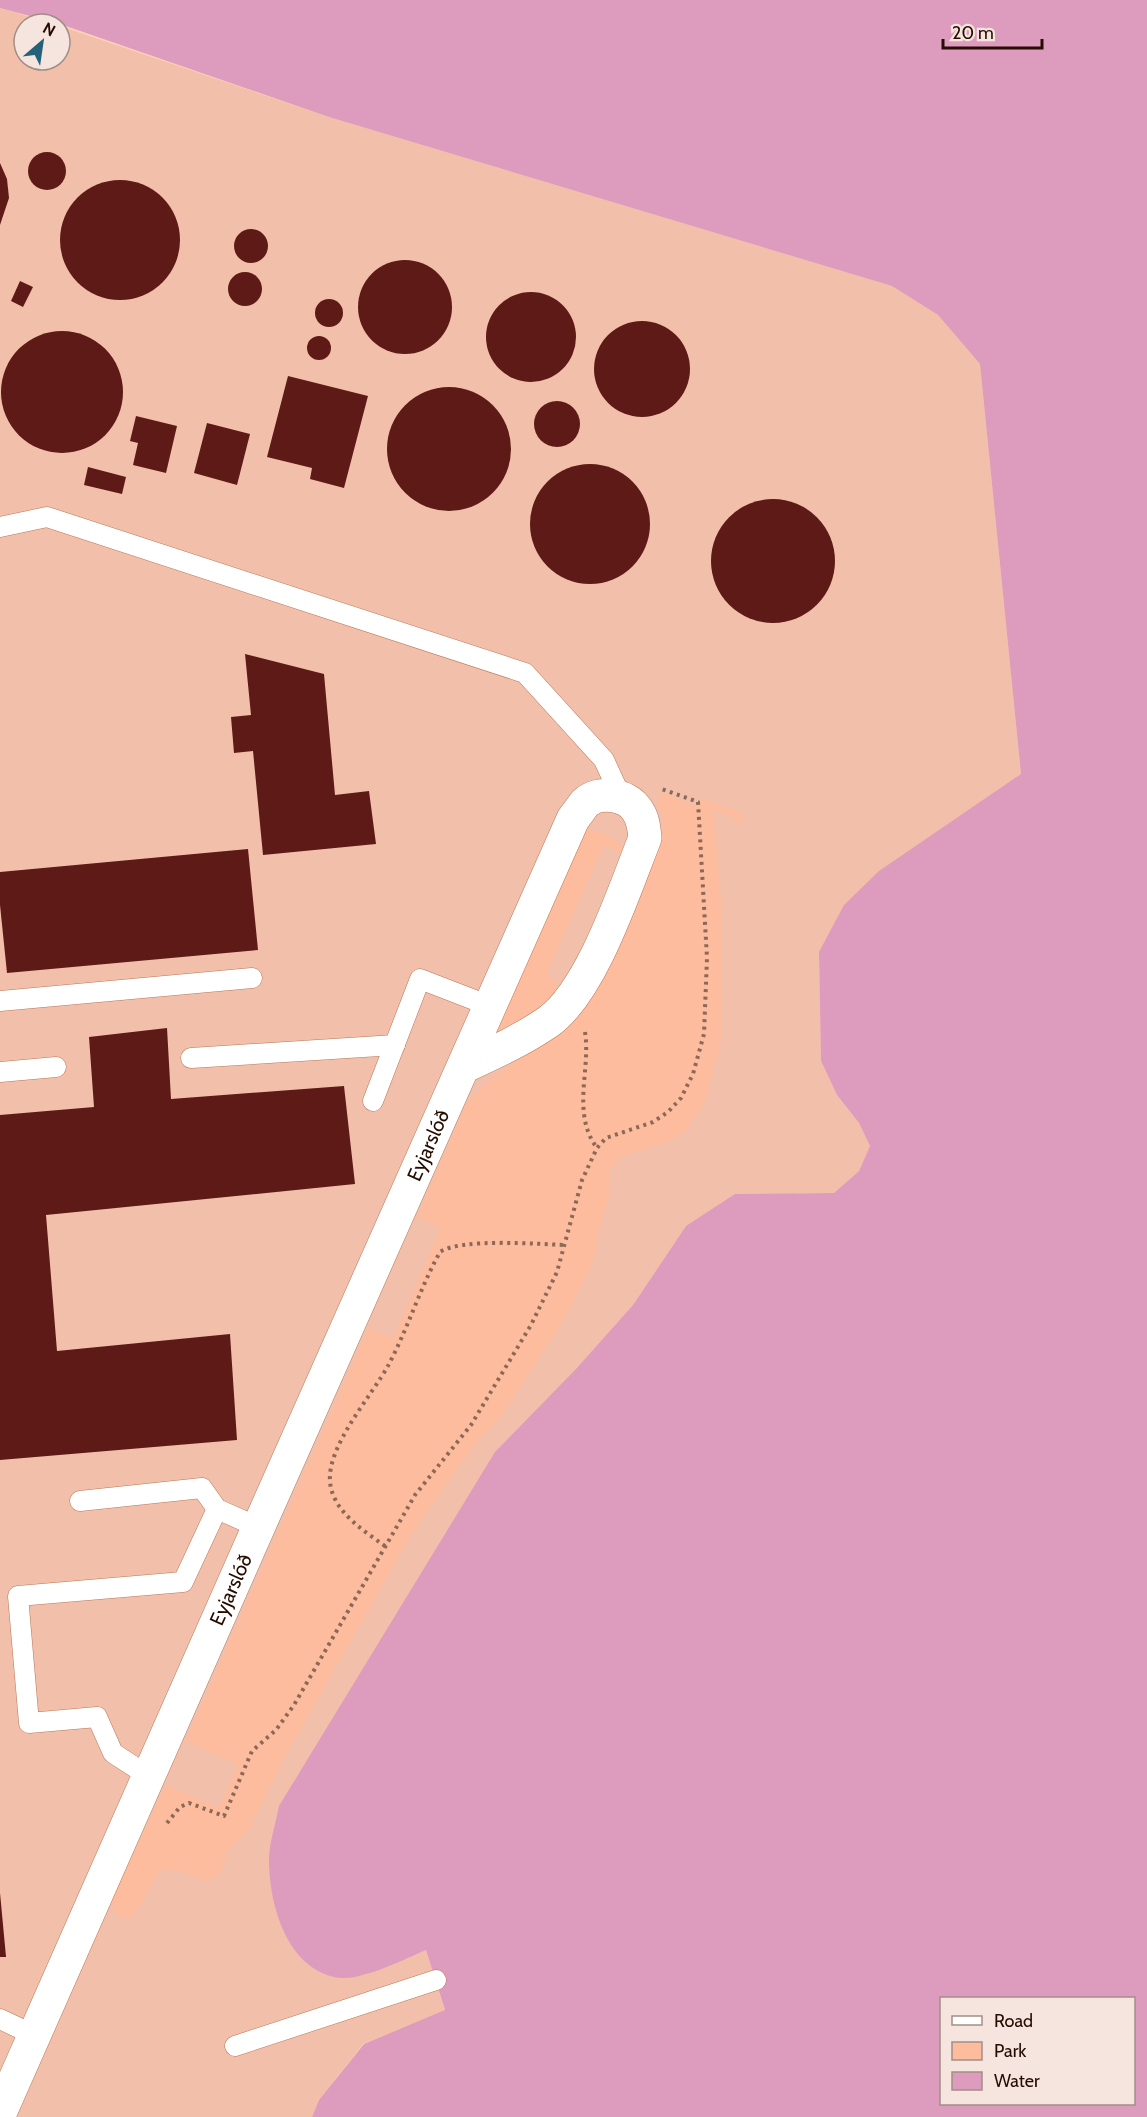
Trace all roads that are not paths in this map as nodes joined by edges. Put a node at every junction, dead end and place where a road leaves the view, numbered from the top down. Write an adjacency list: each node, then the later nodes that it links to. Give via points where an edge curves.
1 (0, 527): 2 (lane, via 47,517 525,672 604,760)
2 (621, 797): 5 (street, Eyjarslóð, via 601,795 586,802 573,819); 9 (street, via 636,807 645,838 592,962 569,1003 549,1022)
3 (252, 978): 4 (lane)
4 (0, 1001)
5 (490, 1006): 6 (lane, via 420,979); 9 (street, Eyjarslóð)
6 (395, 1045): 7 (lane); 11 (lane)
7 (191, 1058)
8 (56, 1067): 10 (lane)
9 (463, 1067): 14 (street, Eyjarslóð)
10 (0, 1072)
11 (373, 1101)
12 (80, 1501): 13 (lane, via 202,1488)
13 (217, 1509): 14 (lane); 15 (lane, via 183,1582 18,1596 29,1723 97,1718 113,1753)
14 (260, 1528): 15 (street, Eyjarslóð)
15 (150, 1777): 18 (street, Eyjarslóð)
16 (436, 1980): 19 (lane)
17 (0, 2019): 18 (lane)
18 (34, 2035): 20 (street, Eyjarslóð)
19 (235, 2046)
20 (0, 2113)

